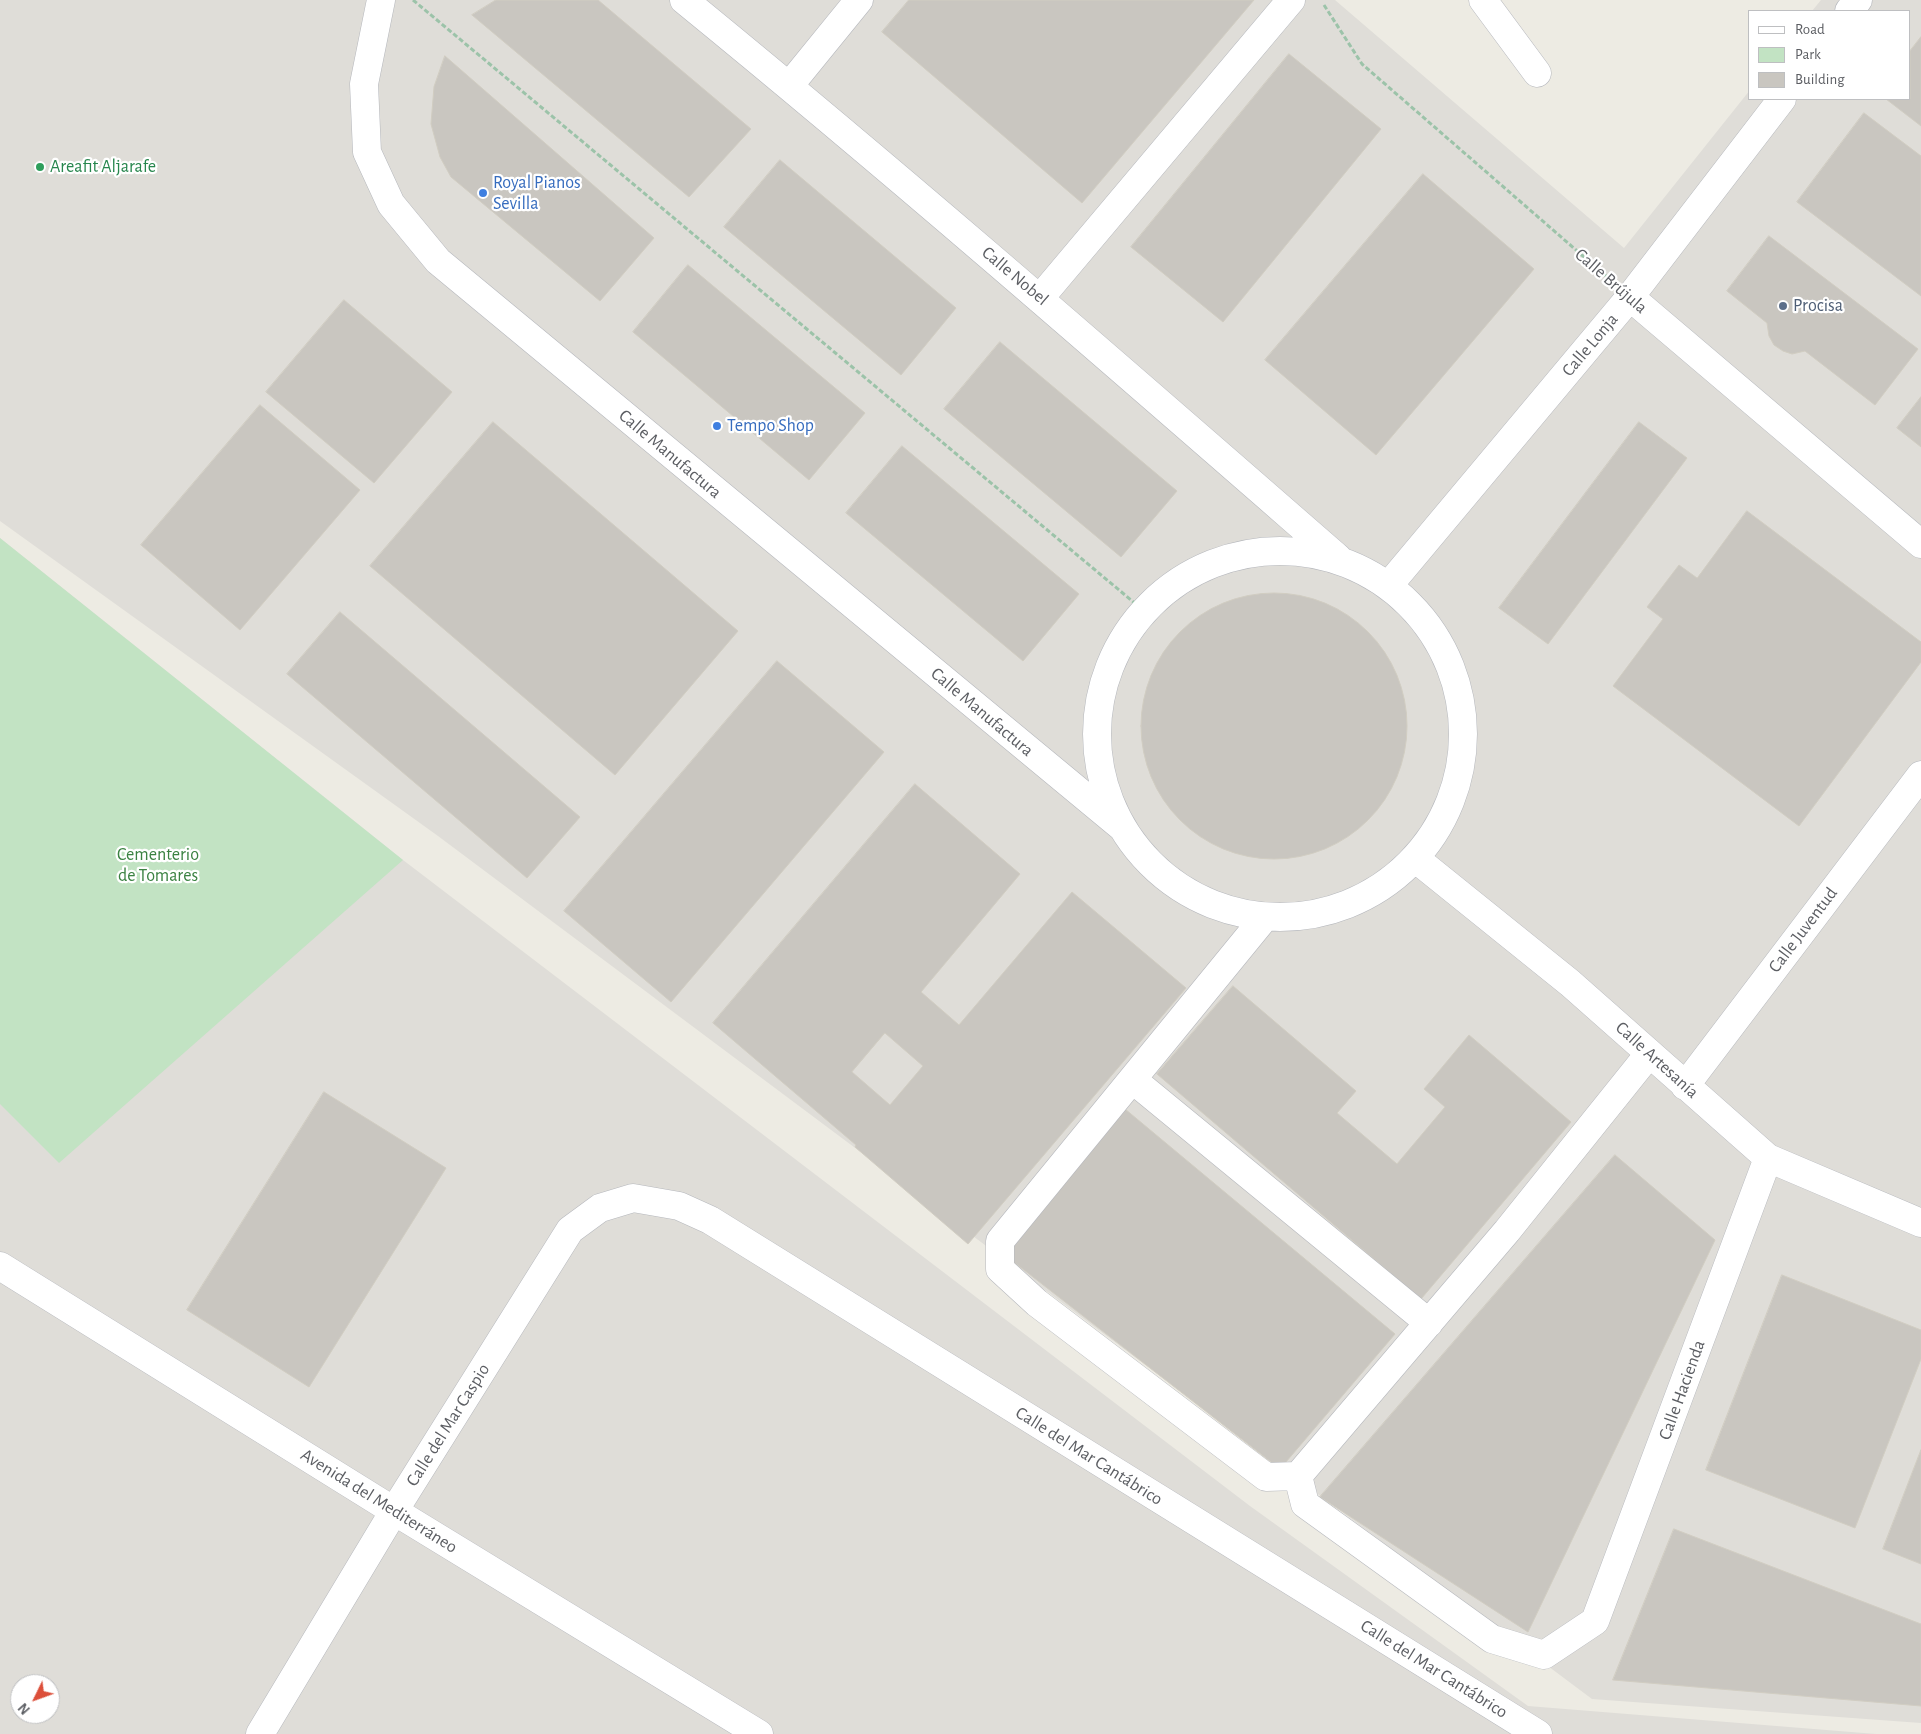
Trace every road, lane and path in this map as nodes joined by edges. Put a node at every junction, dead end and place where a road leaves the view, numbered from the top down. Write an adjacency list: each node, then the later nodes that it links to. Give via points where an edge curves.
1 (382, 0): 20 (street, Calle Manufactura, via 364,84 367,152 391,204 438,261)
2 (413, 0): 18 (path)
3 (684, 0): 11 (street, Calle Nobel)
4 (859, 0): 11 (street)
5 (1291, 0): 14 (street)
6 (1321, 0): 13 (path, Calle Brújula, via 1362,64)
7 (1483, 0): 10 (street)
8 (1858, 0): 9 (street)
9 (1850, 10)
10 (1537, 73)
11 (789, 86): 14 (street, Calle Nobel)
12 (1781, 100): 13 (street, Calle Lonja)
13 (1630, 297): 15 (street, Calle Brújula); 17 (street, Calle Lonja)
14 (1040, 298): 16 (street, Calle Nobel)
15 (1921, 544)
16 (1340, 559): 17 (street); 18 (street, via 1287,550 1234,555 1184,576)
17 (1389, 585): 21 (street, via 1426,621 1452,666 1464,716 1462,768 1445,816)
18 (1143, 610): 20 (street, via 1117,649 1101,693 1096,739 1104,786)
19 (1921, 775): 25 (street, Calle Juventud)
20 (1123, 828): 22 (street, via 1160,872 1209,903)
21 (1416, 859): 22 (street, via 1384,886 1347,906 1306,916); 23 (street, Calle Artesanía, via 1570,983)
22 (1264, 917): 24 (street)
23 (1649, 1054): 25 (street, Calle Artesanía); 30 (street)
24 (1133, 1080): 30 (street); 31 (street, via 1000,1241 1000,1269 1036,1303 1266,1477)
25 (1685, 1086): 26 (street, Calle Artesanía)
26 (1768, 1158): 28 (street, Calle Artesanía); 31 (street, Calle Hacienda, via 1595,1621 1544,1655 1492,1639 1305,1504)
27 (633, 1198): 32 (street, Calle del Mar Caspio, via 600,1208 570,1230); 35 (street, Calle del Mar Cantábrico, via 679,1206 710,1220)
28 (1921, 1223)
29 (0, 1266): 32 (street, Avenida del Mediterráneo)
30 (1429, 1323): 31 (street)
31 (1298, 1476)
32 (394, 1511): 33 (street, Calle del Mar Caspio); 34 (street, Avenida del Mediterráneo)
33 (260, 1734)
34 (759, 1734)
35 (1538, 1734)

